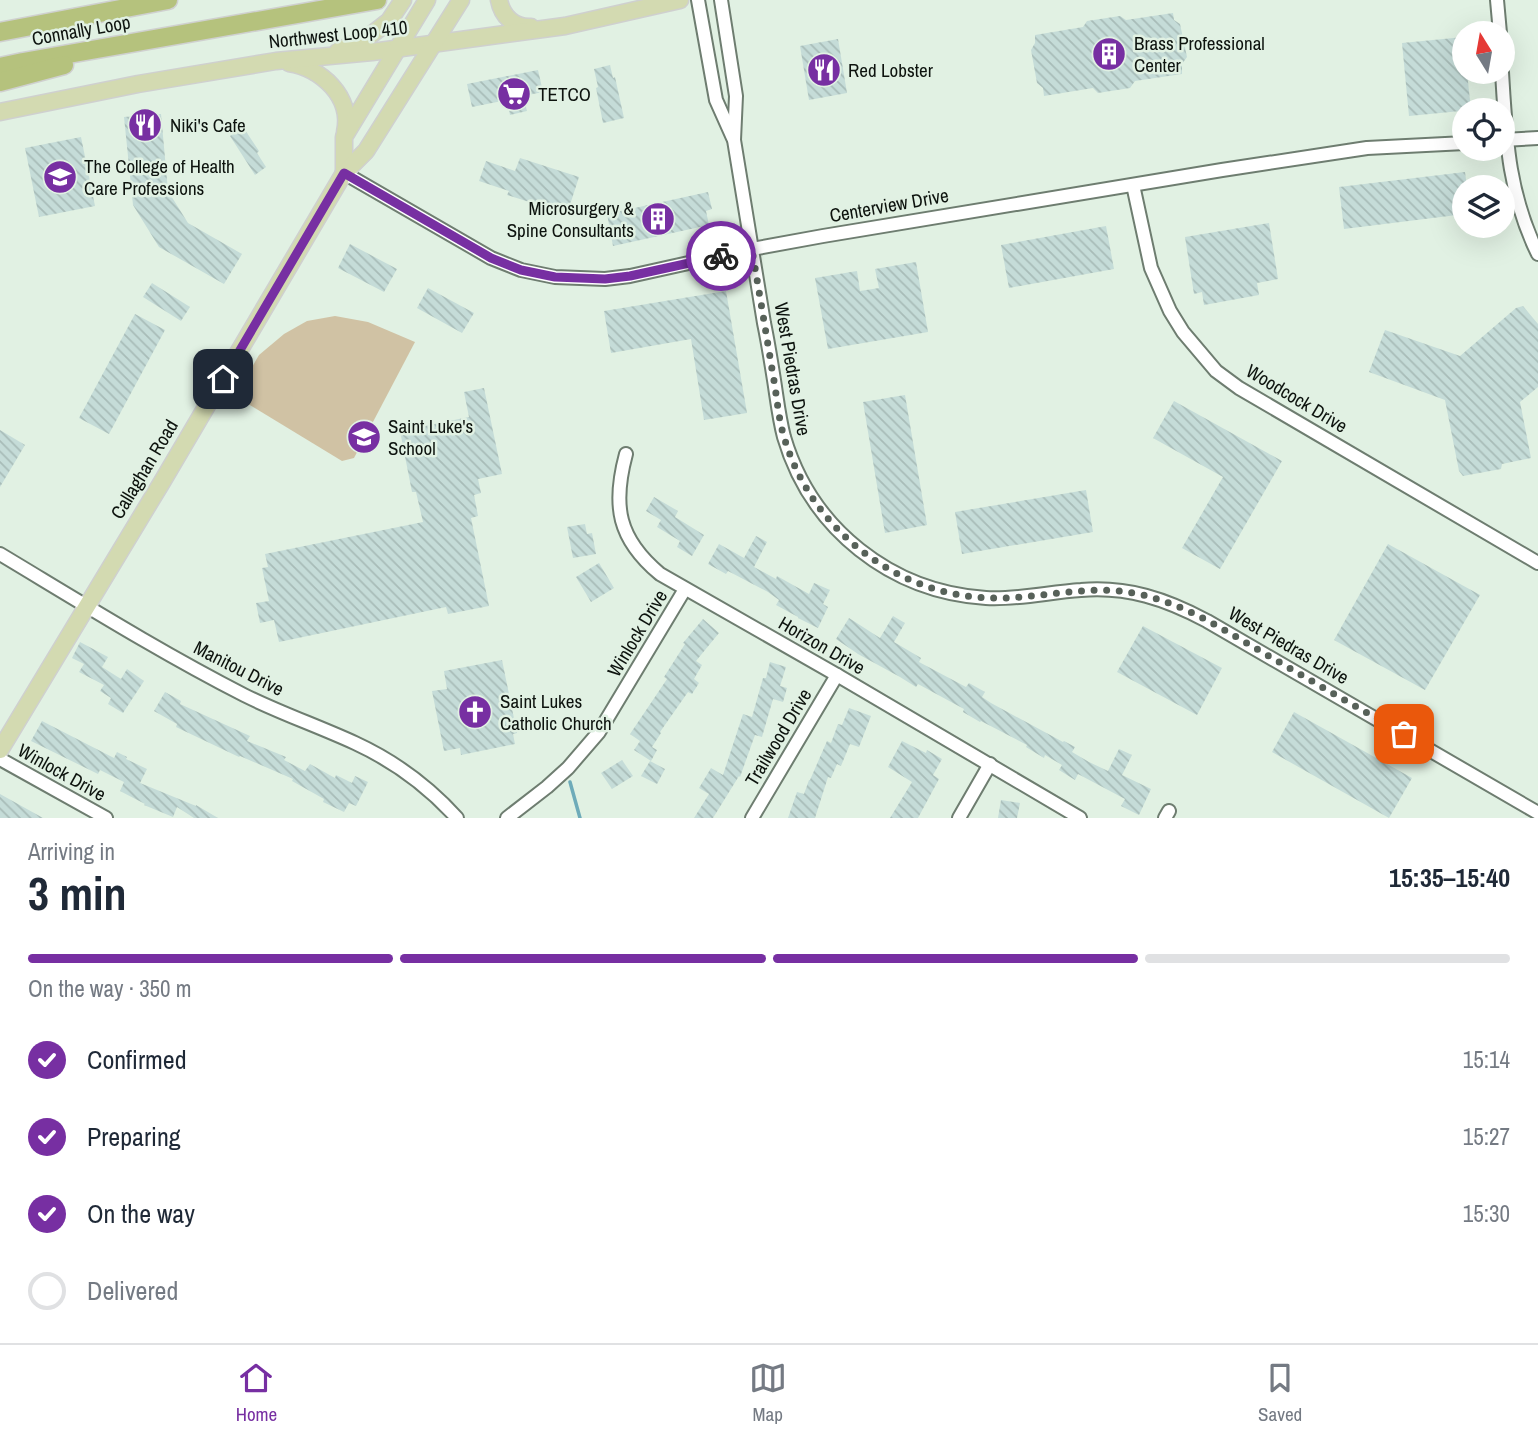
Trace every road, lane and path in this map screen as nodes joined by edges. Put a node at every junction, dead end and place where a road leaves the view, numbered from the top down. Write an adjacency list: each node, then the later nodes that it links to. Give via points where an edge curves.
1 (168, 0): 13 (highway, Connally Loop)
2 (377, 0): 14 (highway, Connally Loop)
3 (403, 0): 17 (main road, via 389,21 367,38)
4 (427, 0): 16 (main road)
5 (461, 0): 15 (main road, Callaghan Road)
6 (499, 0): 12 (main road, via 516,25)
7 (680, 0): 12 (main road, Northwest Loop 410)
8 (698, 0): 25 (street, West Piedras Drive, via 716,100)
9 (721, 0): 25 (street, West Piedras Drive, via 736,96)
10 (1497, 0): 11 (street)
11 (1499, 21)
12 (565, 26): 15 (main road, Northwest Loop 410)
13 (0, 32)
14 (178, 34): 19 (highway, Connally Loop); 20 (highway)
15 (432, 45): 16 (main road, Northwest Loop 410); 28 (main road, Callaghan Road, via 366,151)
16 (397, 48): 17 (main road, Northwest Loop 410); 22 (main road)
17 (327, 56): 18 (main road, Northwest Loop 410)
18 (276, 61): 21 (main road, Northwest Loop 410); 22 (main road, via 302,65 329,83 345,107)
19 (0, 67)
20 (0, 82)
21 (0, 113)
22 (344, 137): 28 (main road)
23 (1538, 138): 24 (street)
24 (1515, 139)
25 (734, 140): 30 (street, West Piedras Drive)
26 (1452, 143): 29 (street, Centerview Drive, via 1367,148)
27 (1508, 161): 31 (street, via 1518,206)
28 (344, 173): 30 (street, Centerview Drive, via 491,258 555,277 630,276); 36 (main road, Callaghan Road)
29 (1133, 185): 30 (street, Centerview Drive); 34 (street, Woodcock Drive, via 1160,291 1179,326 1216,371)
30 (752, 250): 41 (street, West Piedras Drive, via 779,416 793,462 815,502 865,555 925,587 973,597 1021,598 1094,589 1164,600)
31 (1538, 254)
32 (626, 454): 35 (street, Horizon Drive, via 618,498 624,528 646,562)
33 (0, 554): 36 (street, Manitou Drive)
34 (1538, 562)
35 (685, 589): 37 (street, Horizon Drive); 44 (street, Winlock Drive, via 599,732 547,788)
36 (86, 606): 38 (main road, Callaghan Road); 43 (street, Manitou Drive, via 197,671 388,761)
37 (836, 675): 40 (street, Horizon Drive); 45 (street, Trailwood Drive)
38 (0, 750)
39 (0, 759): 42 (street, Winlock Drive)
40 (990, 764): 46 (street); 47 (street, Horizon Drive)
41 (1538, 813)
42 (106, 818)
43 (457, 818)
44 (507, 818)
45 (752, 818)
46 (959, 818)
47 (1080, 818)

